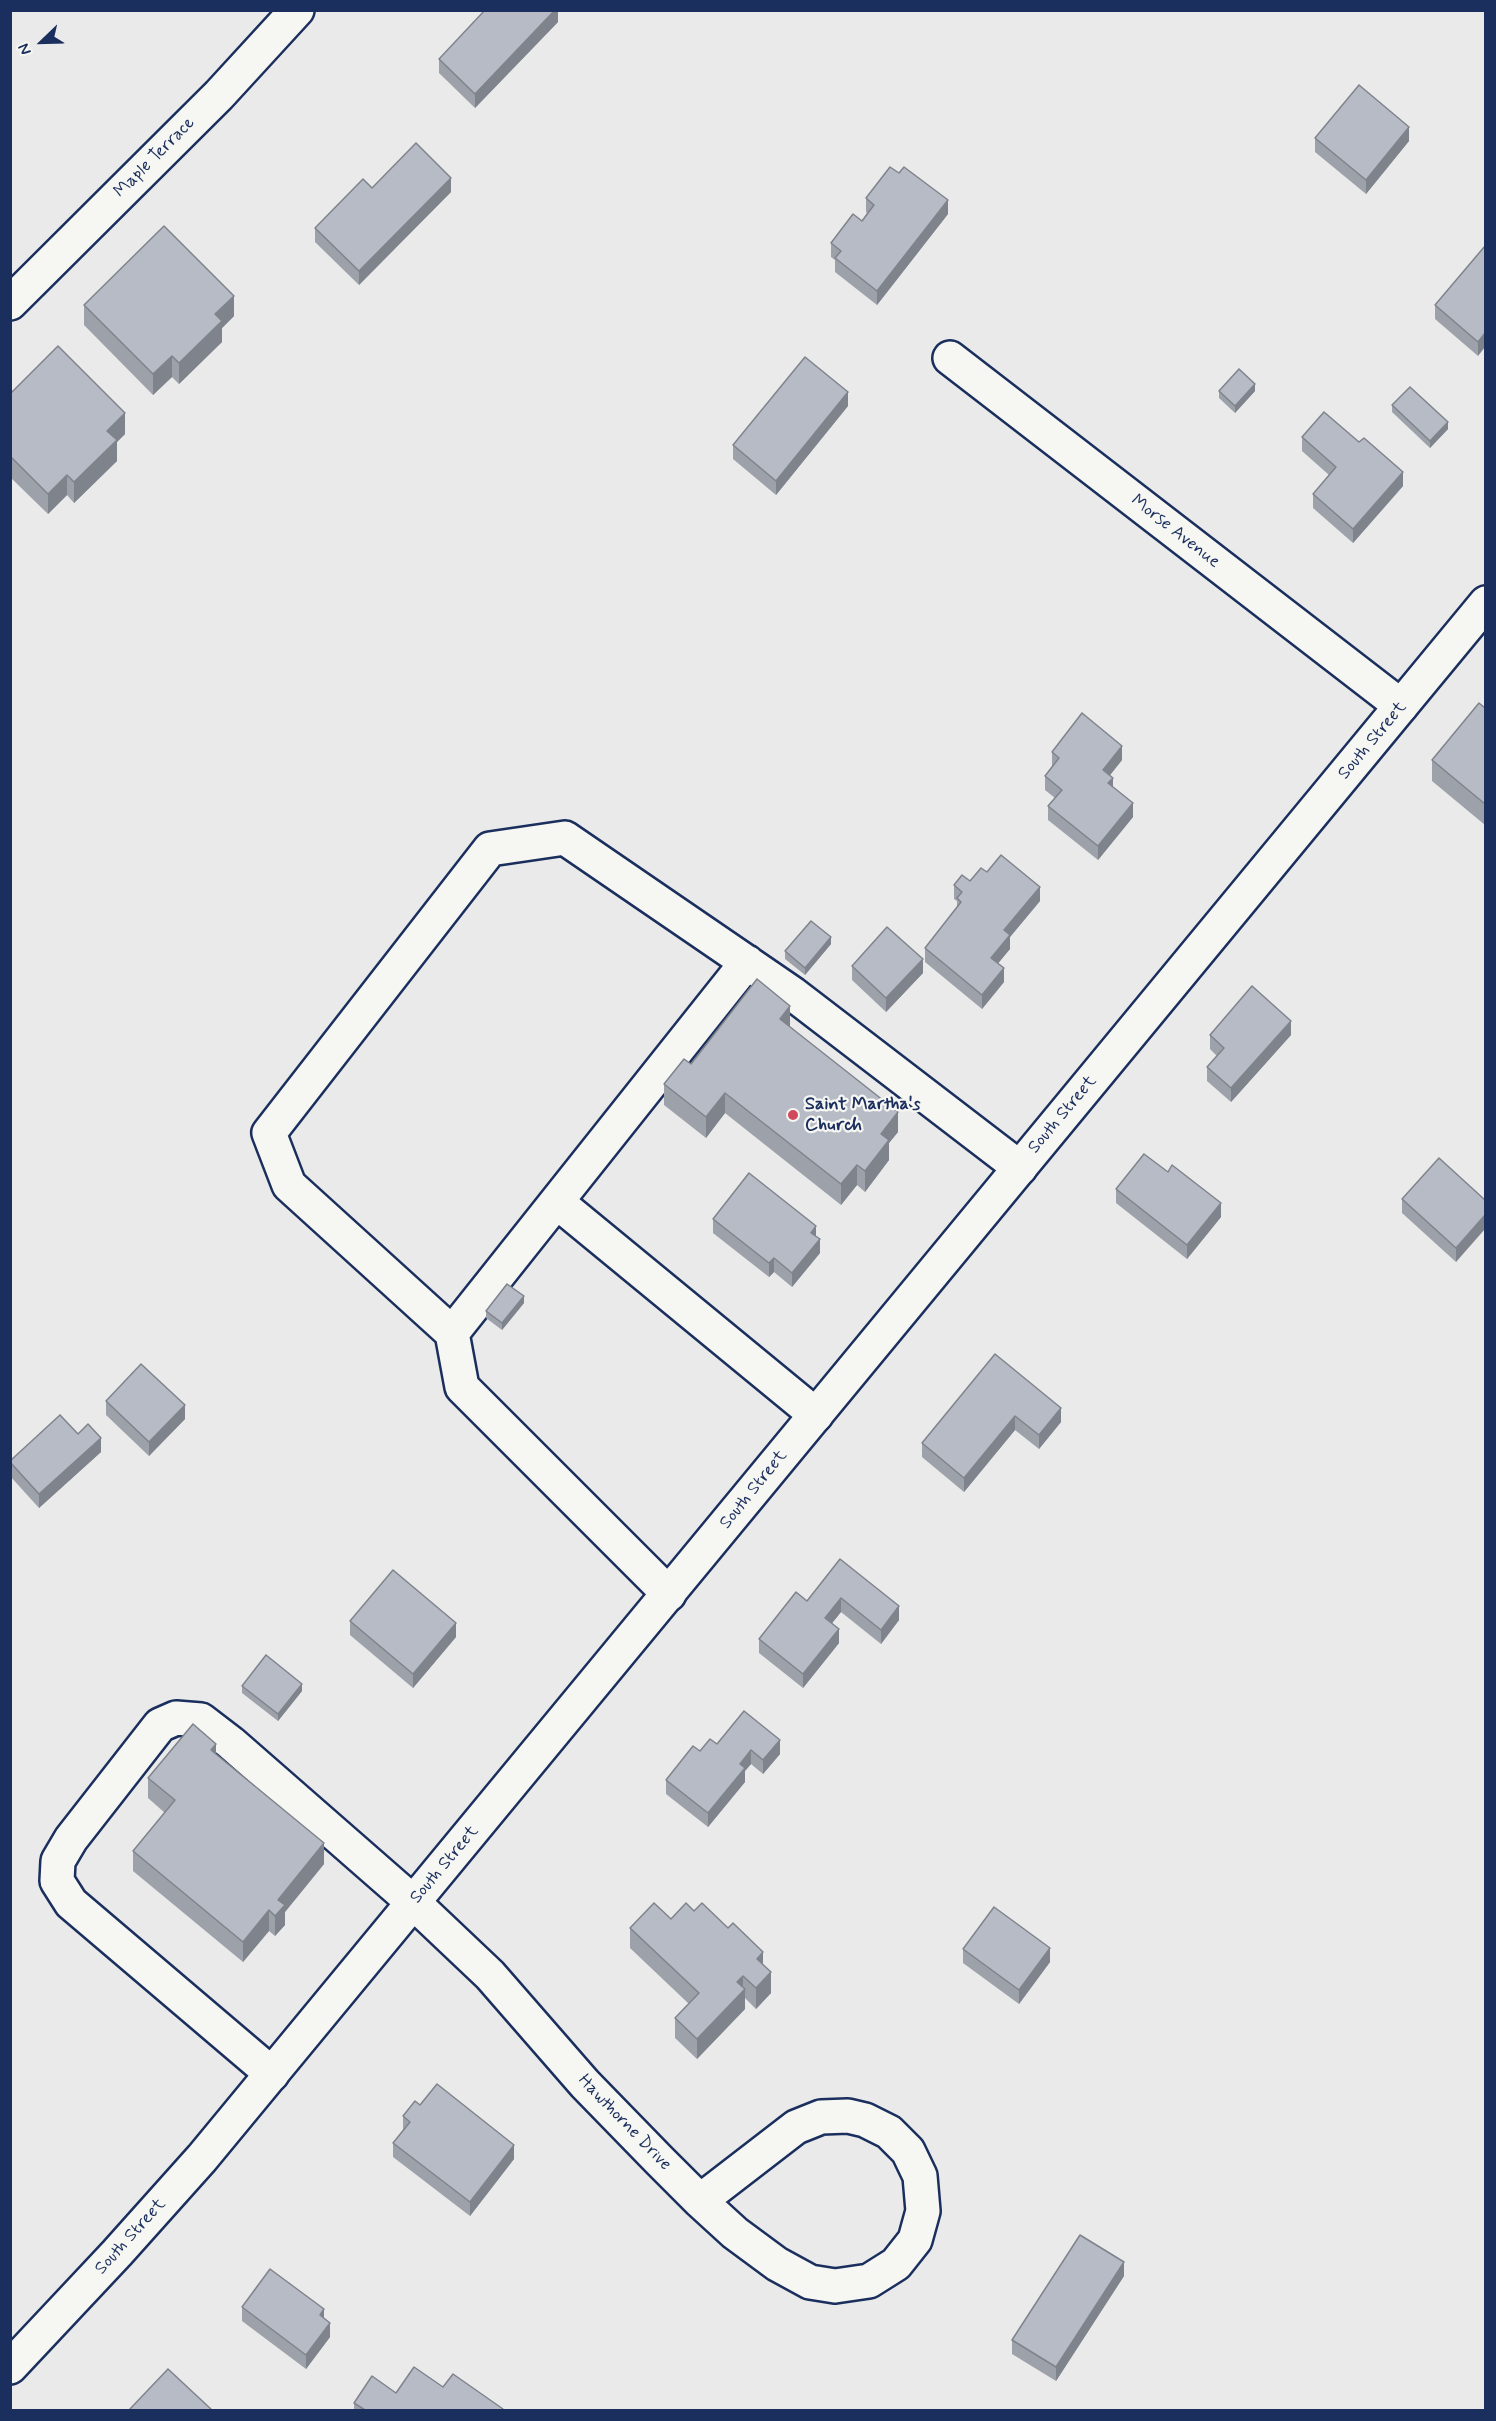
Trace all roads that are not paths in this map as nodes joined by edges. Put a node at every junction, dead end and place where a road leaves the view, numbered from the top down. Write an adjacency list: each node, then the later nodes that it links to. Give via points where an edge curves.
1 (297, 10): 2 (main road, Maple Terrace, via 219,95)
2 (10, 303)
3 (950, 358): 5 (main road, Morse Avenue)
4 (1485, 603): 5 (main road, South Street)
5 (1401, 706): 7 (main road, South Street)
6 (747, 962): 7 (main road); 8 (main road); 9 (main road, via 565,837 490,849 269,1133 289,1185)
7 (1020, 1168): 10 (main road, South Street)
8 (557, 1202): 9 (main road); 10 (main road)
9 (452, 1333): 11 (main road, via 462,1388)
10 (816, 1415): 11 (main road, South Street)
11 (669, 1594): 12 (main road, South Street)
12 (414, 1903): 13 (main road, South Street); 13 (main road, Hawthorne Drive, via 201,1720 176,1718 160,1725 71,1839 58,1861 57,1881 71,1904); 14 (main road, Hawthorne Drive, via 490,1975 585,2084)
13 (272, 2074): 15 (main road, South Street, via 202,2158)
14 (700, 2201): 14 (main road, Hawthorne Drive, via 777,2264 810,2282 835,2286 868,2281 896,2264 915,2240 923,2211 920,2176 908,2151 889,2132 848,2116 821,2117 796,2127)
15 (10, 2367)

